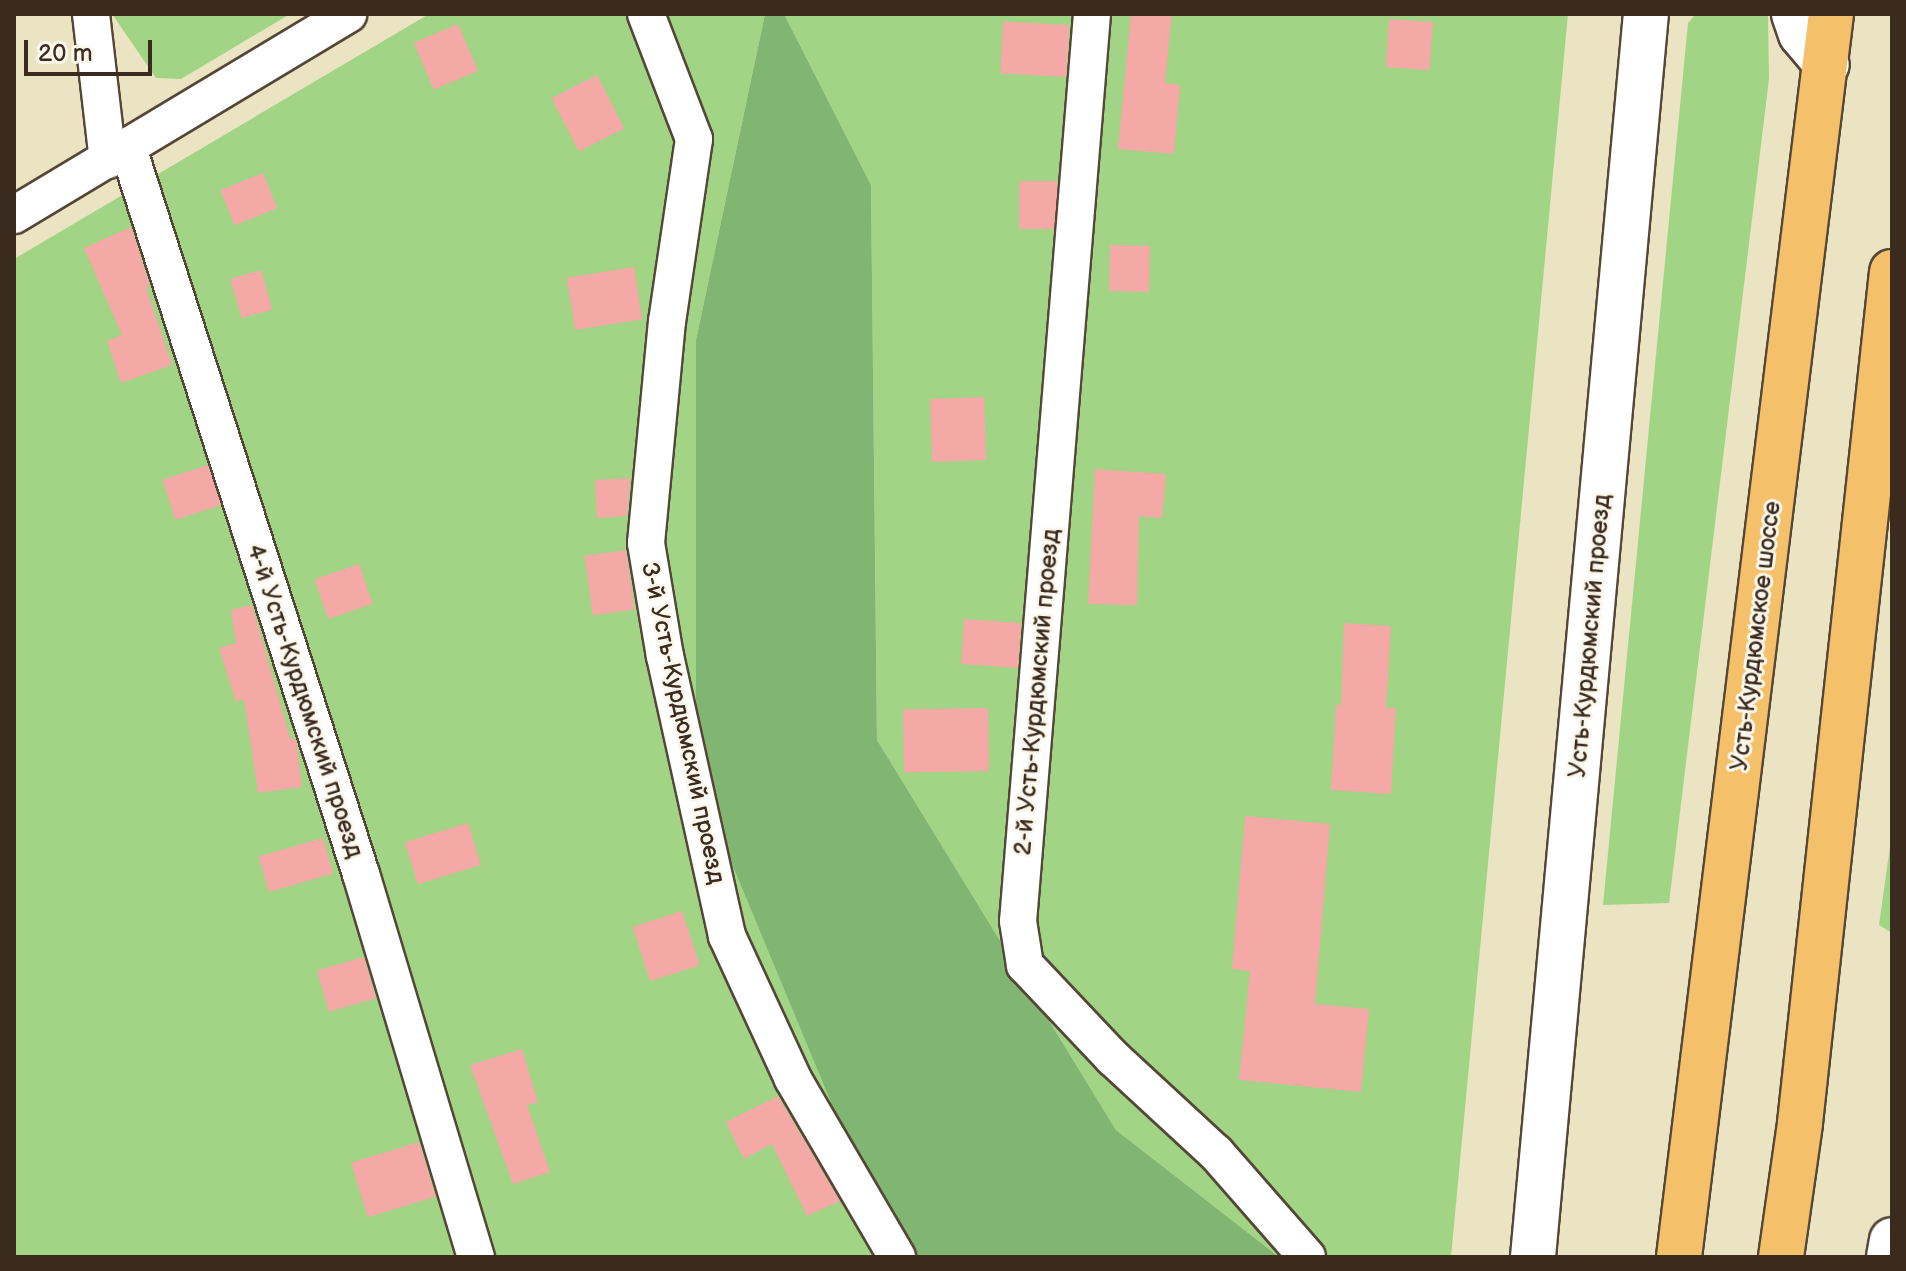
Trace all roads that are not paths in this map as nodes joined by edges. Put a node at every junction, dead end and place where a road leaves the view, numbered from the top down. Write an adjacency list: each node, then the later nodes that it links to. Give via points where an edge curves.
1 (91, 14): 9 (street, 4-й Усть-Курдюмский проезд)
2 (348, 14): 9 (street)
3 (646, 14): 14 (street, 3-й Усть-Курдюмский проезд, via 694,139 667,321 646,543 665,656 727,936 793,1079)
4 (1092, 14): 15 (street, 2-й Усть-Курдюмский проезд, via 1018,921 1025,965 1113,1058 1216,1153)
5 (1646, 14): 16 (street, Усть-Курдюмский проезд)
6 (1794, 14): 8 (street, via 1801,34)
7 (1831, 14): 8 (main road, Усть-Курдюмское шоссе)
8 (1827, 65): 17 (main road, Усть-Курдюмское шоссе)
9 (118, 154): 10 (street); 13 (street, 4-й Усть-Курдюмский проезд, via 361,874)
10 (14, 215)
11 (1892, 272): 18 (main road)
12 (1892, 1240): 19 (street)
13 (476, 1257)
14 (897, 1257)
15 (1307, 1257)
16 (1533, 1257)
17 (1679, 1257)
18 (1781, 1257)
19 (1889, 1257)

